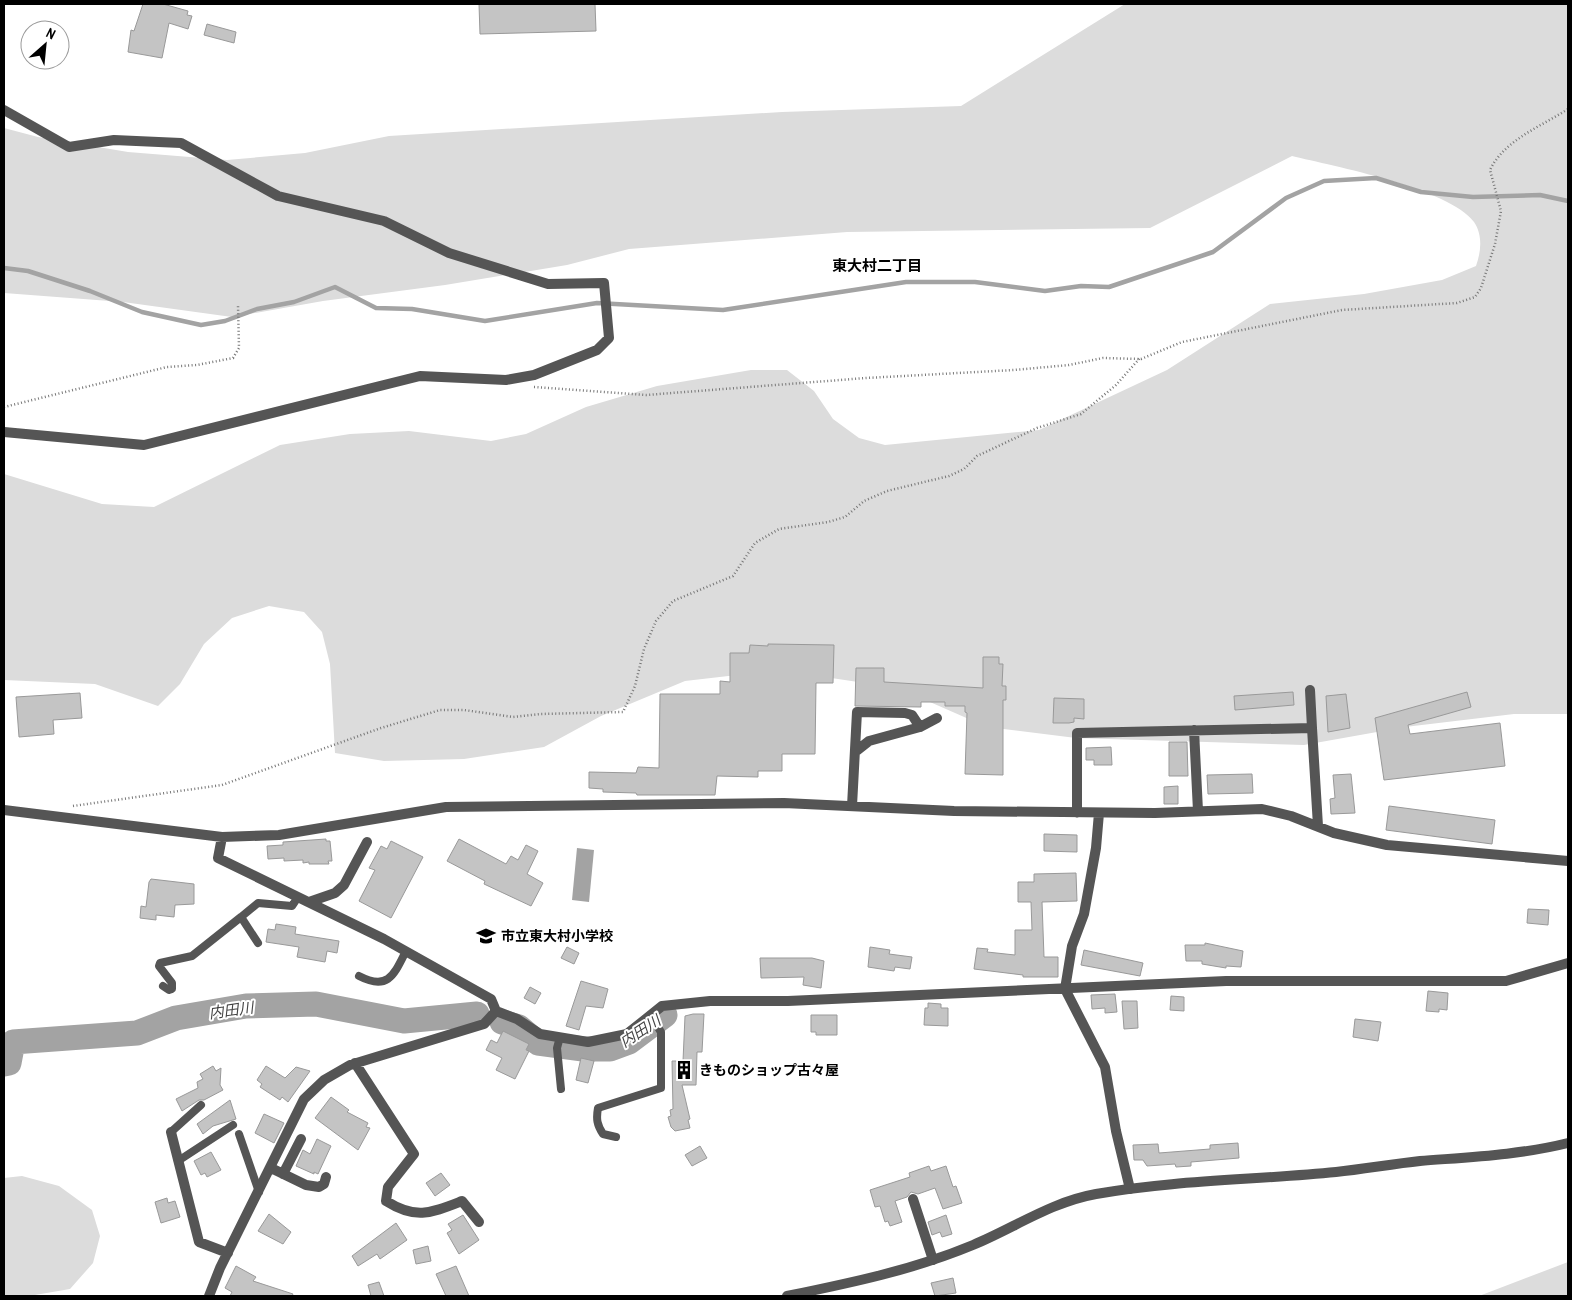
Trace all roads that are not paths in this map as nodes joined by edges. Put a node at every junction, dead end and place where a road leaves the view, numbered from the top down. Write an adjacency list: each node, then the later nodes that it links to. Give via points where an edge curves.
1 (4, 110): 2 (street, via 69,147 114,140 181,143 278,196 384,221 449,252 548,284 604,283 609,334 597,350 534,375 506,380 420,376 144,446)
2 (4, 432)
3 (1310, 690): 6 (street)
4 (937, 718): 5 (street)
5 (920, 727): 8 (street, via 869,741); 8 (street, via 912,715 905,713 857,712)
6 (1312, 728): 7 (street); 14 (street)
7 (1194, 730): 11 (street, via 1077,733); 12 (street)
8 (855, 752): 9 (street)
9 (852, 806): 11 (street); 15 (street, via 784,803 446,806 279,835)
10 (4, 810): 15 (street)
11 (1077, 812): 13 (street)
12 (1198, 812): 13 (street); 14 (street, via 1262,809)
13 (1099, 813): 26 (street, via 1084,914 1072,946)
14 (1318, 826): 17 (street, via 1334,833 1387,845)
15 (222, 837): 18 (street, via 218,858)
16 (367, 842): 19 (street, via 344,886 335,893)
17 (1568, 861)
18 (298, 897): 19 (street); 20 (lane, via 292,906 258,903)
19 (310, 902): 22 (street)
20 (241, 917): 21 (lane); 25 (lane, via 192,956 160,963 158,966 172,983 172,989)
21 (258, 943)
22 (406, 951): 24 (lane, via 388,979 375,982); 27 (street, via 492,998)
23 (1568, 963): 26 (street, via 1506,981 1226,980)
24 (360, 976)
25 (163, 986)
26 (1066, 988): 28 (street, via 788,1000 710,1000 662,1006); 43 (street, via 1106,1067)
27 (496, 1011): 29 (street, via 517,1019); 30 (street, via 484,1024)
28 (650, 1016): 29 (street, via 627,1034 588,1042); 36 (lane, via 661,1032 661,1088 598,1108 598,1127 603,1134)
29 (558, 1043): 31 (lane)
30 (355, 1063): 40 (street, via 324,1080 304,1099); 46 (street, via 414,1154 388,1186 386,1201 409,1213 421,1214 462,1200)
31 (561, 1089)
32 (201, 1105): 34 (lane)
33 (233, 1124): 39 (lane)
34 (171, 1132): 39 (street)
35 (239, 1134): 44 (lane)
36 (616, 1137)
37 (301, 1139): 41 (street)
38 (1568, 1143): 43 (street, via 1536,1151 1336,1172 1166,1184)
39 (178, 1161): 47 (street, via 199,1242)
40 (271, 1168): 41 (street); 44 (street)
41 (283, 1174): 42 (street, via 314,1187 324,1184)
42 (326, 1177)
43 (1130, 1190): 48 (street, via 1093,1195 1037,1213 974,1245)
44 (259, 1192): 47 (street)
45 (913, 1199): 48 (street)
46 (479, 1222)
47 (228, 1253): 49 (street)
48 (933, 1260): 50 (street, via 867,1280)
49 (209, 1296)
50 (787, 1296)

